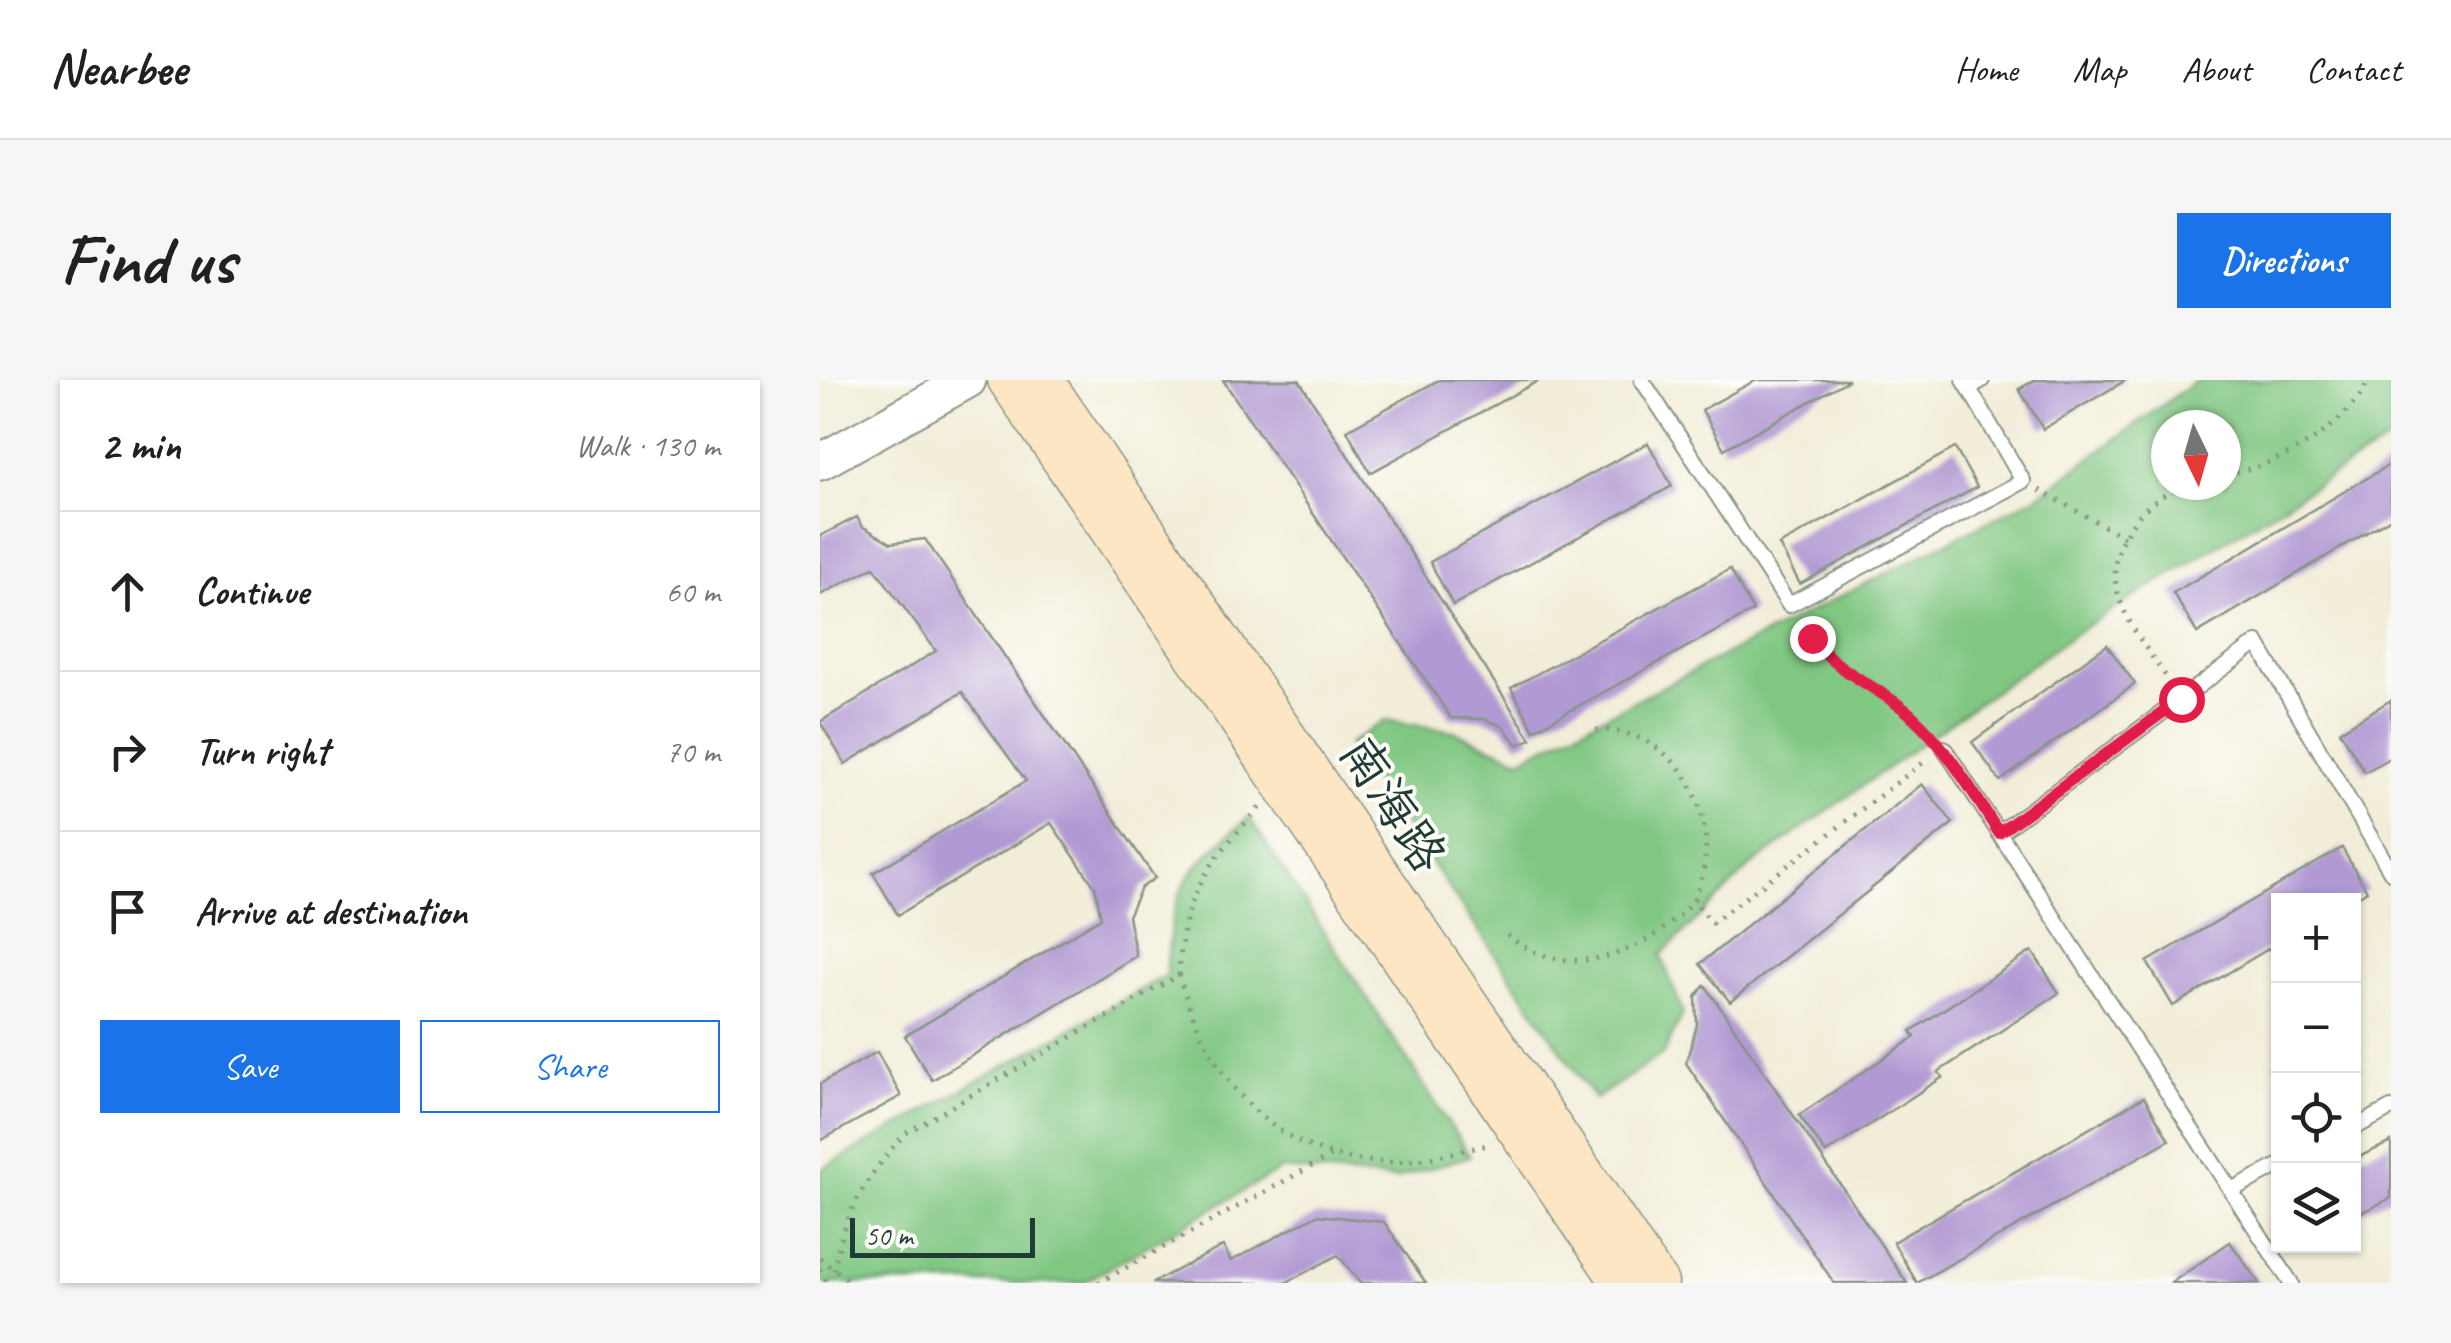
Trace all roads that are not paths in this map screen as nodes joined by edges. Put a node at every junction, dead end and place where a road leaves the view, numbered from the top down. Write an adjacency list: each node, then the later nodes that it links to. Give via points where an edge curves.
1 (920, 380): 7 (street)
2 (968, 380): 8 (street)
3 (1007, 380): 17 (main road, 南海路)
4 (1044, 380): 18 (main road, 南海路)
5 (1642, 380): 6 (lane, via 1789,605 2023,481)
6 (1972, 383)
7 (820, 434)
8 (820, 462)
9 (1944, 748): 10 (lane)
10 (1999, 833): 11 (lane, via 2257,643); 16 (lane)
11 (2386, 853): 12 (lane)
12 (2391, 872)
13 (2391, 1108): 14 (lane)
14 (2361, 1124)
15 (2271, 1170): 16 (lane)
16 (2232, 1190): 19 (lane)
17 (1621, 1283)
18 (1659, 1283)
19 (2292, 1283)

